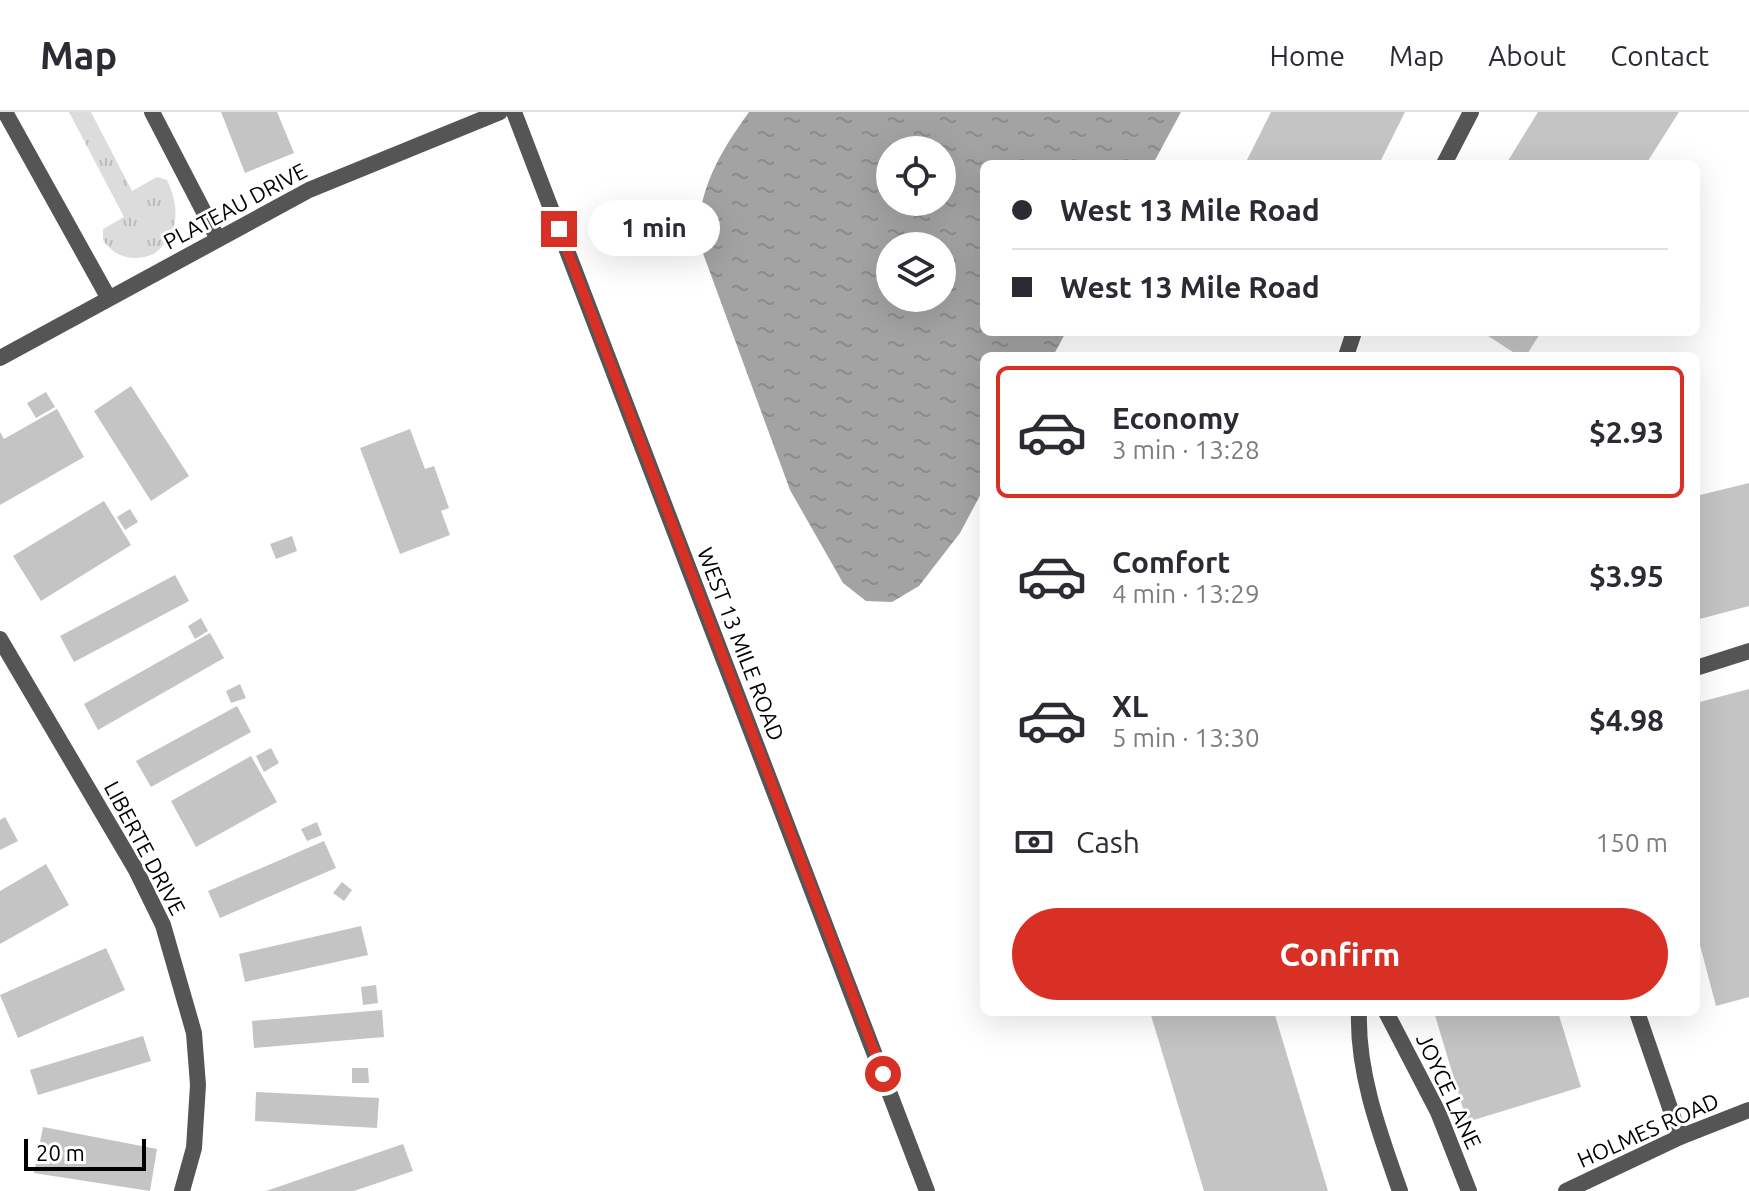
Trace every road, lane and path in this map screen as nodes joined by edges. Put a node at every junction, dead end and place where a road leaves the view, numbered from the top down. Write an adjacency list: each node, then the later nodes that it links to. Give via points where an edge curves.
1 (5, 112): 8 (street)
2 (152, 112): 7 (street)
3 (500, 112): 7 (street, PLATEAU DRIVE, via 309,190)
4 (514, 112): 19 (street, WEST 13 MILE ROAD)
5 (1471, 112): 6 (street)
6 (1446, 160)
7 (218, 239): 8 (street, PLATEAU DRIVE)
8 (108, 297): 9 (street, PLATEAU DRIVE)
9 (0, 358)
10 (0, 639): 18 (street, LIBERTE DRIVE, via 163,925 194,1033 198,1085 194,1148)
11 (1749, 651): 12 (street)
12 (1700, 667)
13 (1359, 1016): 20 (street, via 1360,1052 1372,1106)
14 (1388, 1016): 21 (street, JOYCE LANE, via 1438,1112)
15 (1638, 1016): 17 (street)
16 (1749, 1110): 17 (street, HOLMES ROAD)
17 (1680, 1137): 22 (street, HOLMES ROAD)
18 (182, 1191)
19 (927, 1191)
20 (1400, 1191)
21 (1469, 1191)
22 (1566, 1191)

